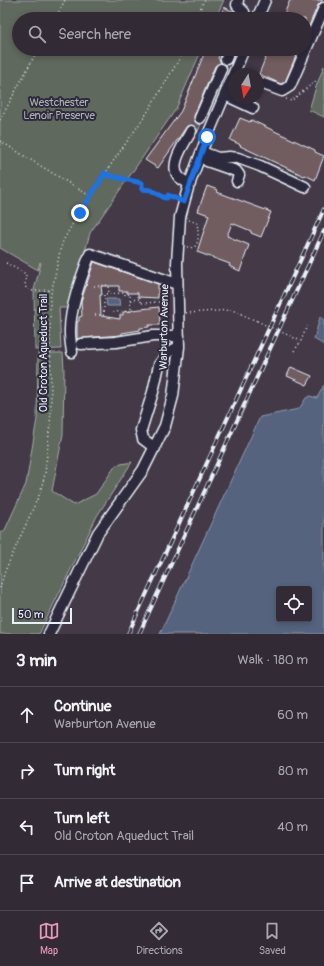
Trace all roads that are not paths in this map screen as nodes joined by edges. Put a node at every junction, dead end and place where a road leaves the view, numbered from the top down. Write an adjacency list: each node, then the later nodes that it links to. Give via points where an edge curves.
1 (238, 0): 4 (street, via 237,5)
2 (265, 0): 5 (street)
3 (324, 8): 6 (street)
4 (244, 12)
5 (260, 12)
6 (312, 36)
7 (227, 56): 10 (street)
8 (242, 56): 11 (street, Warburton Avenue)
9 (303, 56): 13 (street, via 290,86 282,91)
10 (226, 59)
11 (238, 68)
12 (222, 69): 17 (street)
13 (264, 84)
14 (228, 89): 15 (street, Warburton Avenue)
15 (225, 95): 16 (street); 19 (street, Warburton Avenue)
16 (254, 108)
17 (200, 118)
18 (191, 131): 21 (street, via 175,164 176,173)
19 (200, 155): 20 (street, via 236,171 239,175); 21 (street, Warburton Avenue); 22 (street, via 238,158)
20 (237, 181)
21 (190, 184): 23 (street, Warburton Avenue, via 180,217 177,240)
22 (305, 187)
23 (177, 284): 24 (street, Warburton Avenue, via 175,318); 26 (street, via 90,254 72,311 69,332)
24 (179, 341): 25 (street, via 153,336); 27 (street, Warburton Avenue, via 173,396 165,426); 27 (street, via 159,366 141,430 143,439)
25 (81, 344)
26 (72, 352)
27 (154, 448): 28 (street, Warburton Avenue, via 143,470 98,533)
28 (49, 634)

